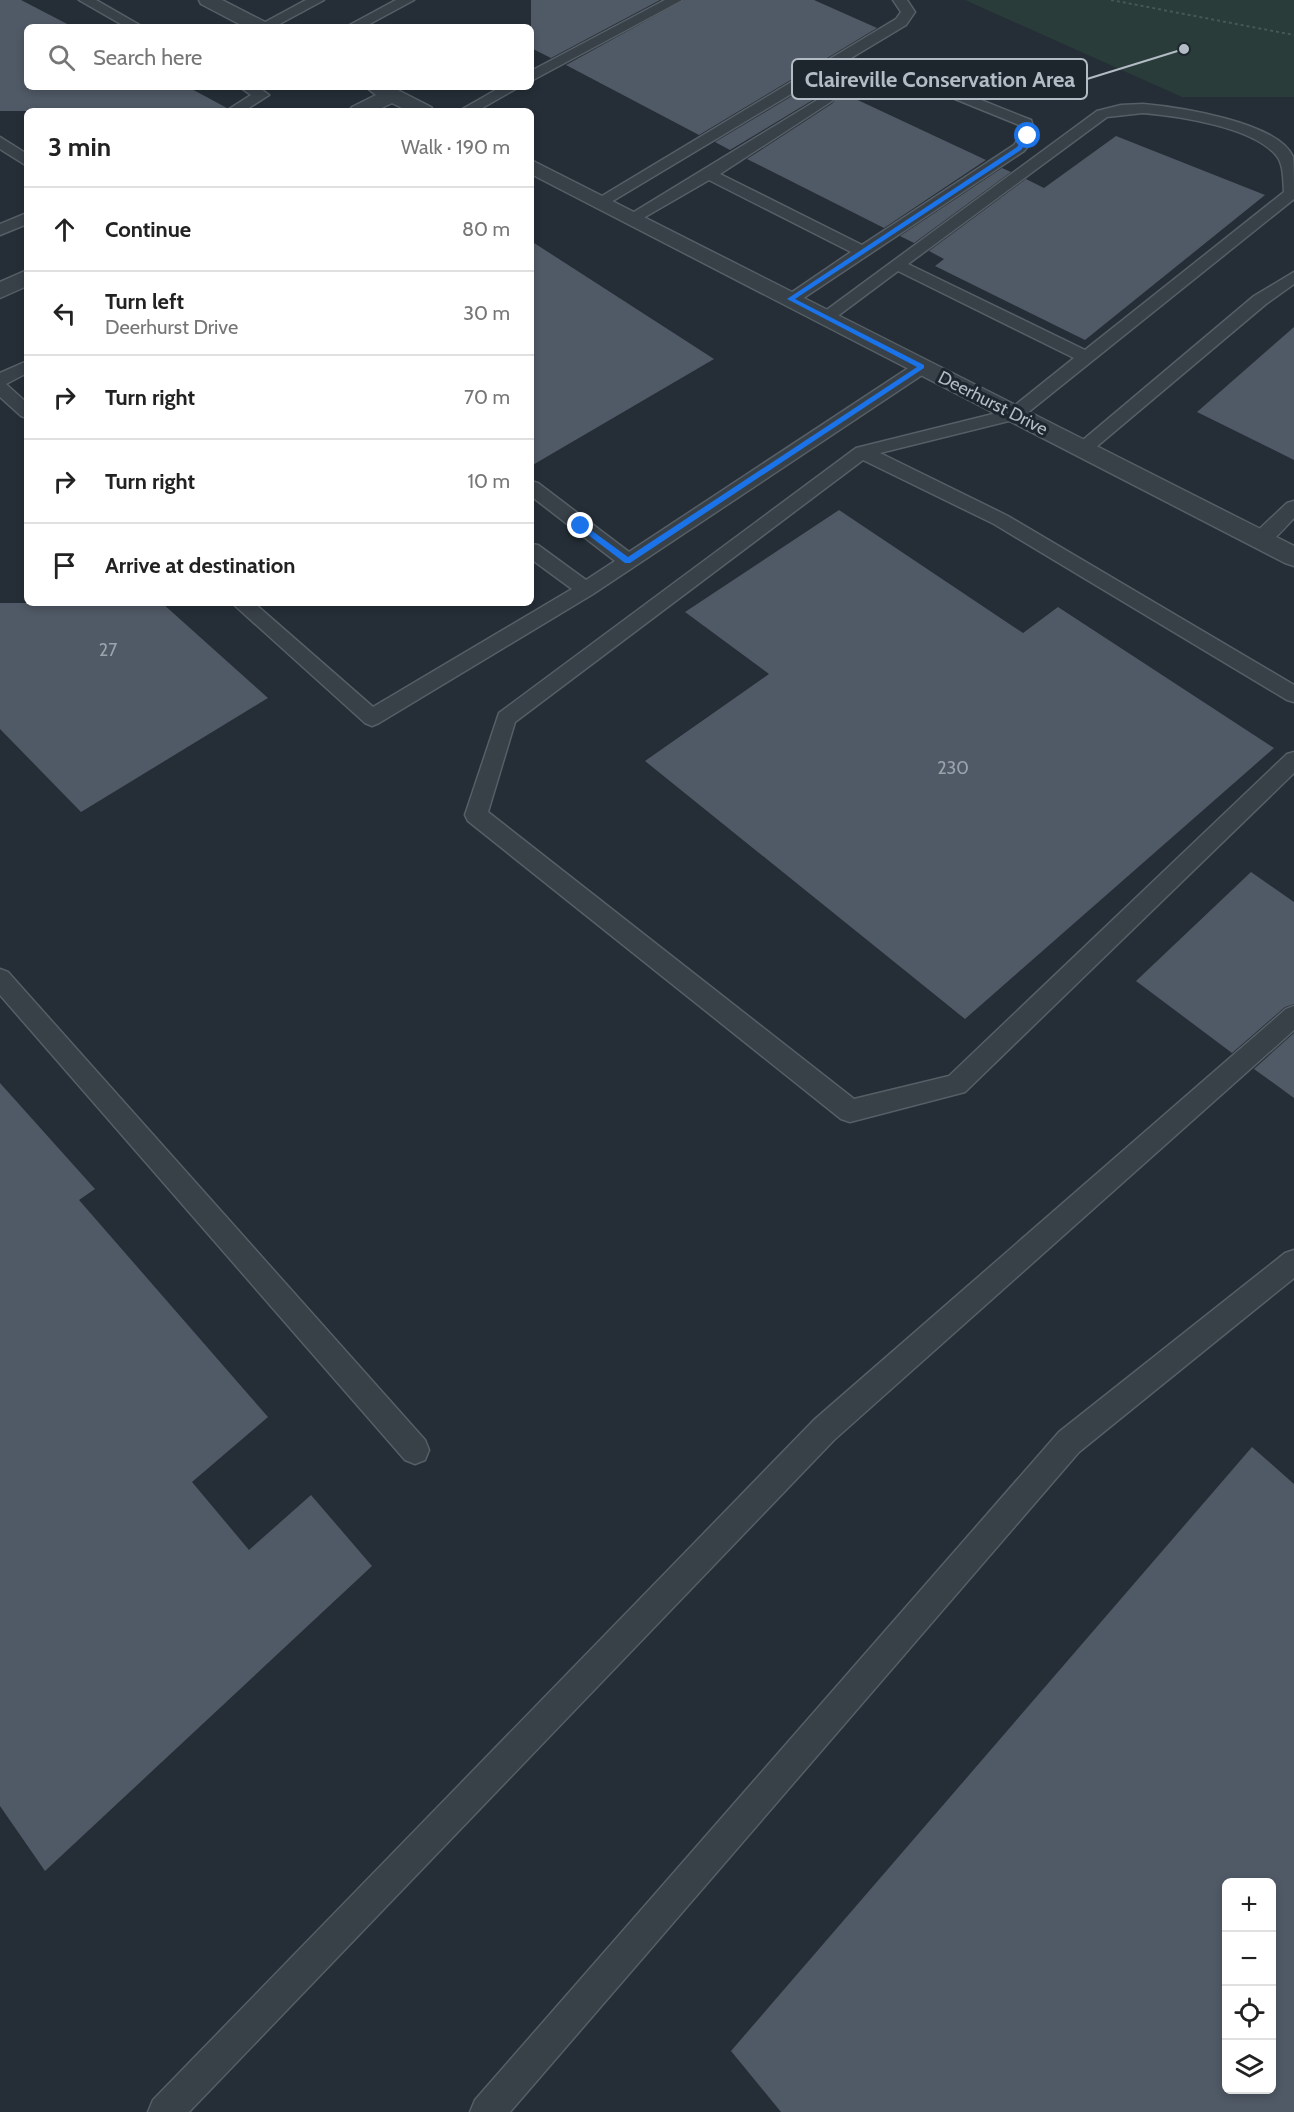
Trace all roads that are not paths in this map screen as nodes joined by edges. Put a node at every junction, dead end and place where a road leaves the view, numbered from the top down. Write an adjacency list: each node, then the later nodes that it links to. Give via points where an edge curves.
1 (86, 0): 7 (lane)
2 (208, 0): 8 (street)
3 (317, 0): 9 (lane)
4 (407, 0): 10 (lane)
5 (675, 0): 12 (lane)
6 (900, 0): 25 (lane, via 908,12 901,22)
7 (130, 24)
8 (255, 24)
9 (267, 24)
10 (359, 24)
11 (906, 74): 29 (lane, via 1026,123 1028,136 1019,148)
12 (534, 75)
13 (253, 90): 17 (lane, via 262,95)
14 (506, 90): 20 (lane)
15 (383, 91): 18 (street); 19 (street)
16 (827, 98): 24 (lane)
17 (238, 108)
18 (363, 108)
19 (418, 108)
20 (472, 108)
21 (0, 142): 22 (lane)
22 (24, 159)
23 (534, 168): 25 (street, Deerhurst Drive)
24 (709, 174): 26 (lane); 29 (lane)
25 (600, 202): 26 (street, Deerhurst Drive)
26 (632, 218): 34 (street, Deerhurst Drive)
27 (24, 219): 28 (lane)
28 (0, 230)
29 (862, 251): 34 (lane)
30 (898, 265): 35 (lane); 36 (lane); 36 (lane, via 1102,114 1116,109 1163,109 1242,128 1281,151 1291,173 1292,193)
31 (1294, 277): 43 (lane, via 1260,300)
32 (24, 279): 33 (street)
33 (0, 291)
34 (790, 299): 35 (street, Deerhurst Drive)
35 (825, 317): 37 (street, Deerhurst Drive)
36 (1086, 357): 42 (lane)
37 (922, 367): 42 (street, Deerhurst Drive); 50 (lane)
38 (24, 368): 39 (lane)
39 (0, 380)
40 (0, 388): 41 (lane)
41 (24, 409)
42 (1015, 414): 43 (street, Deerhurst Drive); 44 (lane)
43 (1083, 449): 47 (street, Deerhurst Drive)
44 (862, 452): 53 (lane, via 1001,520); 54 (lane, via 506,718 476,814 849,1111 956,1085)
45 (534, 489): 50 (lane)
46 (1294, 507): 47 (lane)
47 (1260, 540): 49 (street, Deerhurst Drive)
48 (534, 552): 51 (lane)
49 (1294, 557)
50 (628, 561): 51 (lane)
51 (586, 589): 52 (lane, via 372,718)
52 (245, 606)
53 (1294, 695)
54 (1294, 760)
55 (0, 979): 58 (lane)
56 (1294, 1016): 59 (lane, via 824,1430)
57 (1294, 1262): 60 (lane, via 1069,1442)
58 (415, 1450)
59 (165, 2112)
60 (487, 2112)

